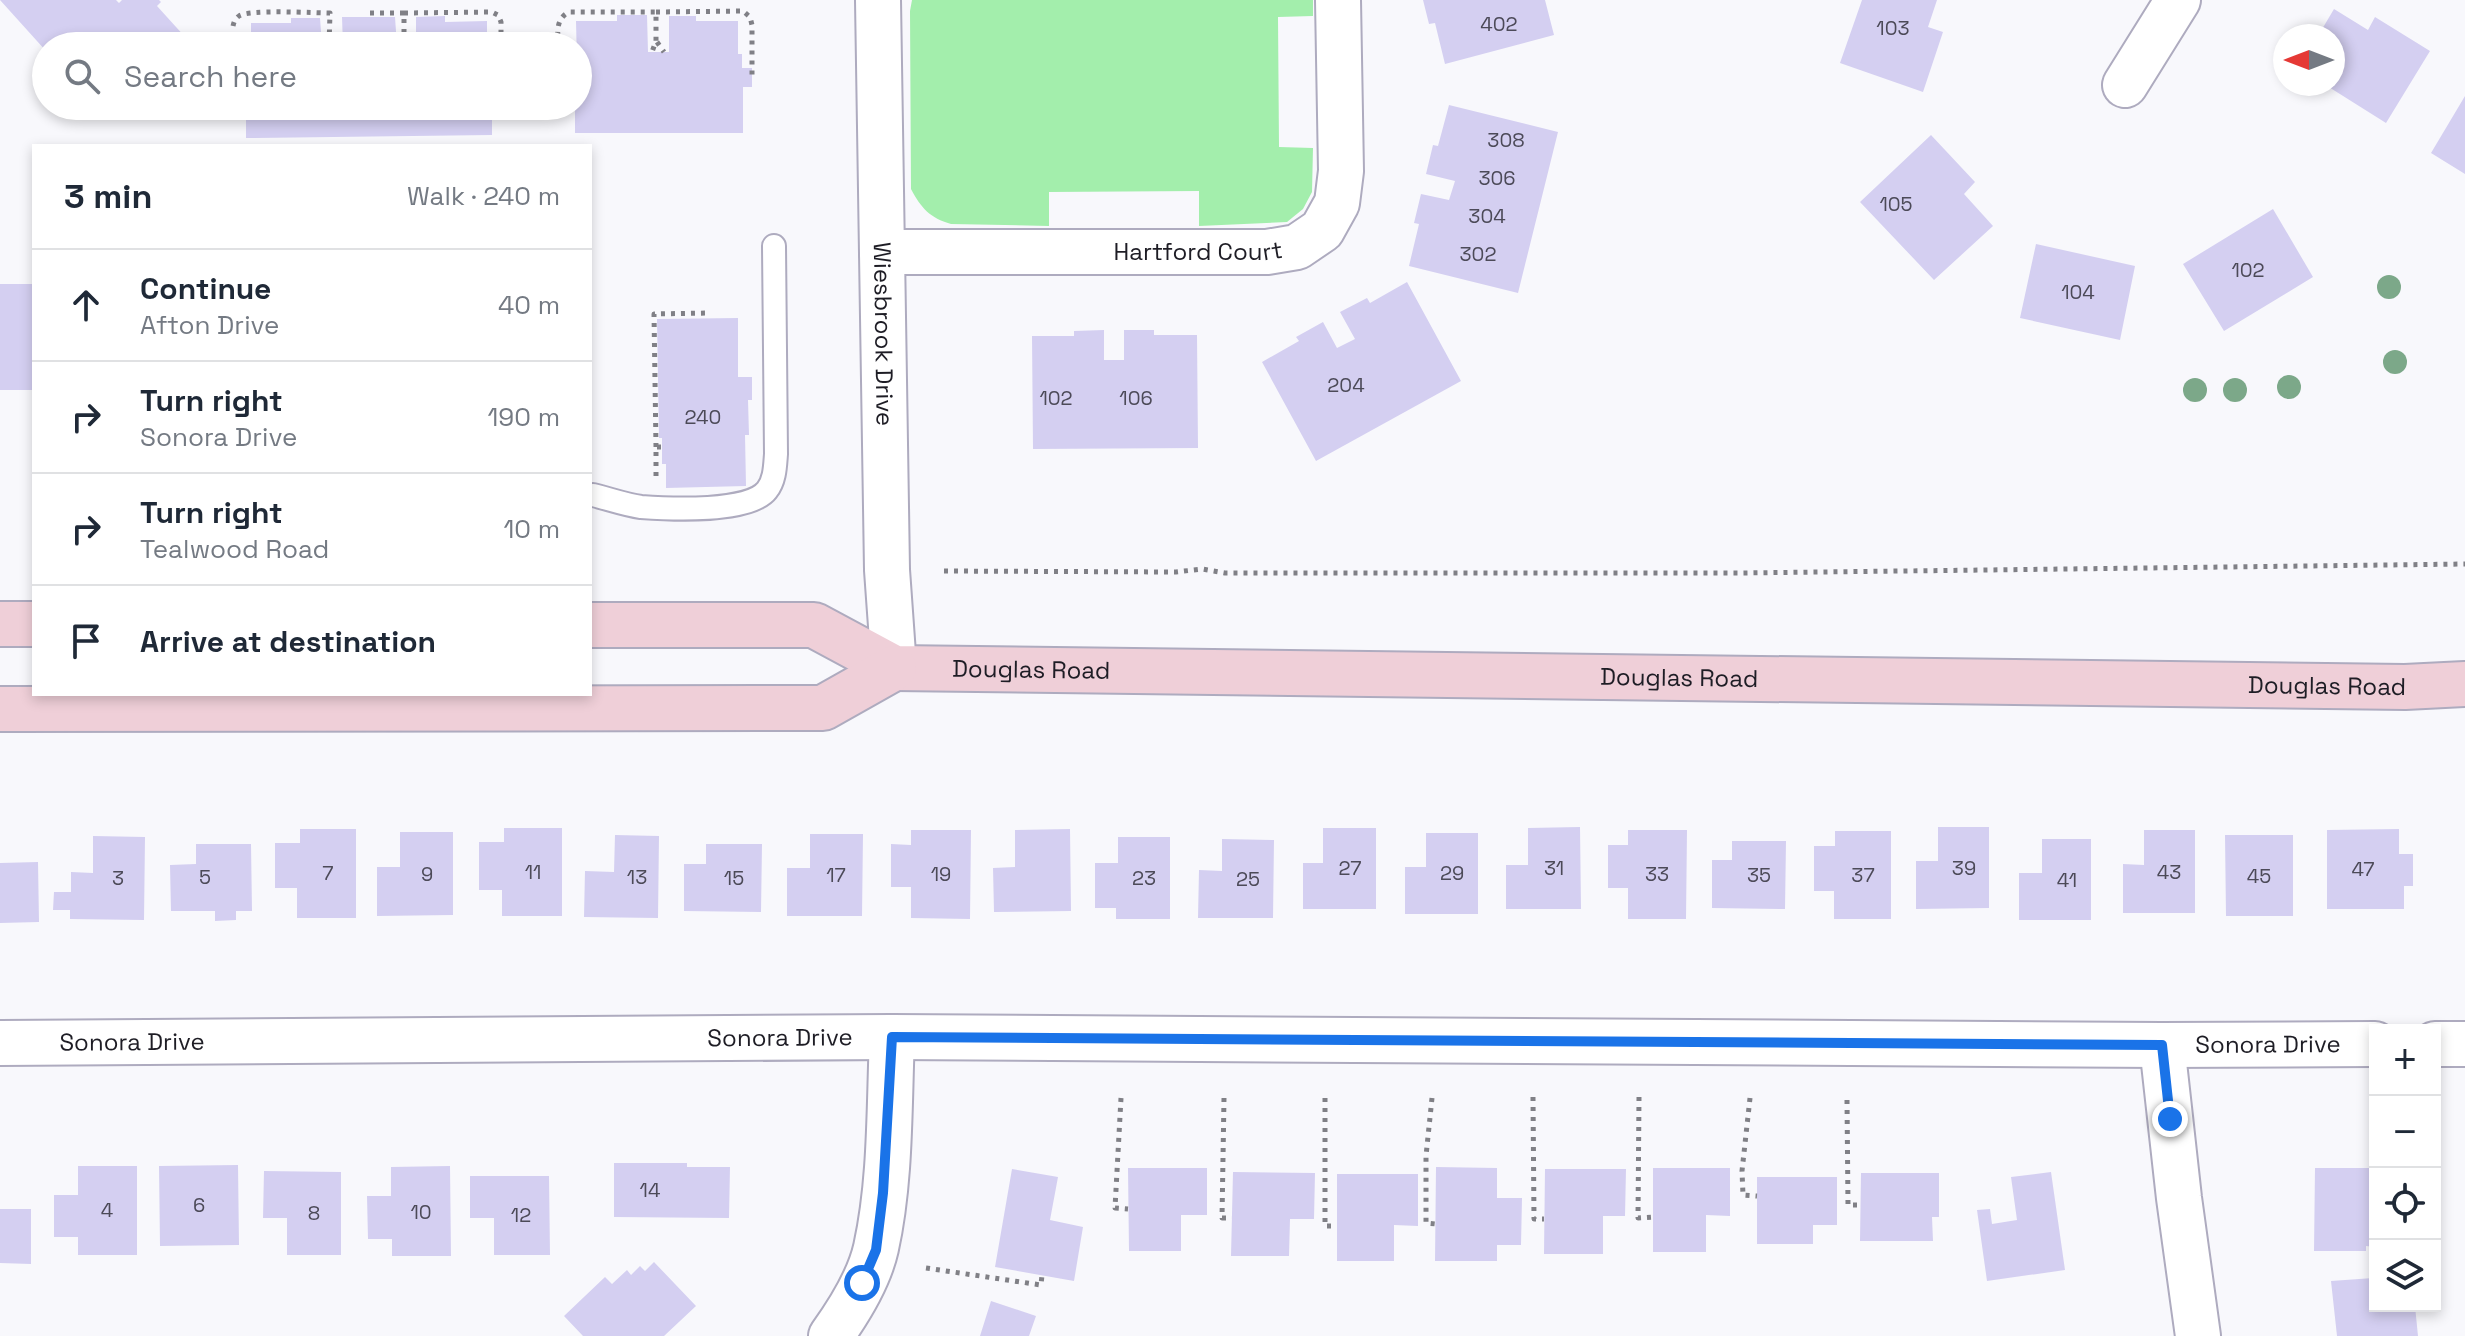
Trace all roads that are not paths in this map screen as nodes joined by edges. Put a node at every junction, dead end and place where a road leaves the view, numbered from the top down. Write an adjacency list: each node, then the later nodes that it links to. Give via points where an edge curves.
1 (878, 0): 6 (street, Wiesbrook Drive)
2 (1338, 0): 6 (street, Hartford Court, via 1337,203 1322,230 1297,247 1267,252)
3 (2178, 0): 4 (street)
4 (2125, 85)
5 (774, 246): 7 (lane, via 776,454 767,490 755,500 720,507 640,507)
6 (882, 252): 11 (street, Wiesbrook Drive, via 887,570)
7 (593, 495)
8 (0, 624): 9 (street)
9 (32, 624)
10 (592, 625): 11 (street, Douglas Road, via 814,625)
11 (894, 668): 12 (street, Douglas Road); 13 (street, via 823,708)
12 (2465, 684)
13 (0, 709)
14 (892, 1037): 15 (street, Sonora Drive); 19 (street, Sonora Drive); 20 (street, via 876,1250)
15 (0, 1043)
16 (2369, 1044): 19 (street, Sonora Drive)
17 (2441, 1044): 18 (street)
18 (2465, 1044)
19 (2162, 1045): 21 (street)
20 (831, 1336)
21 (2198, 1336)

